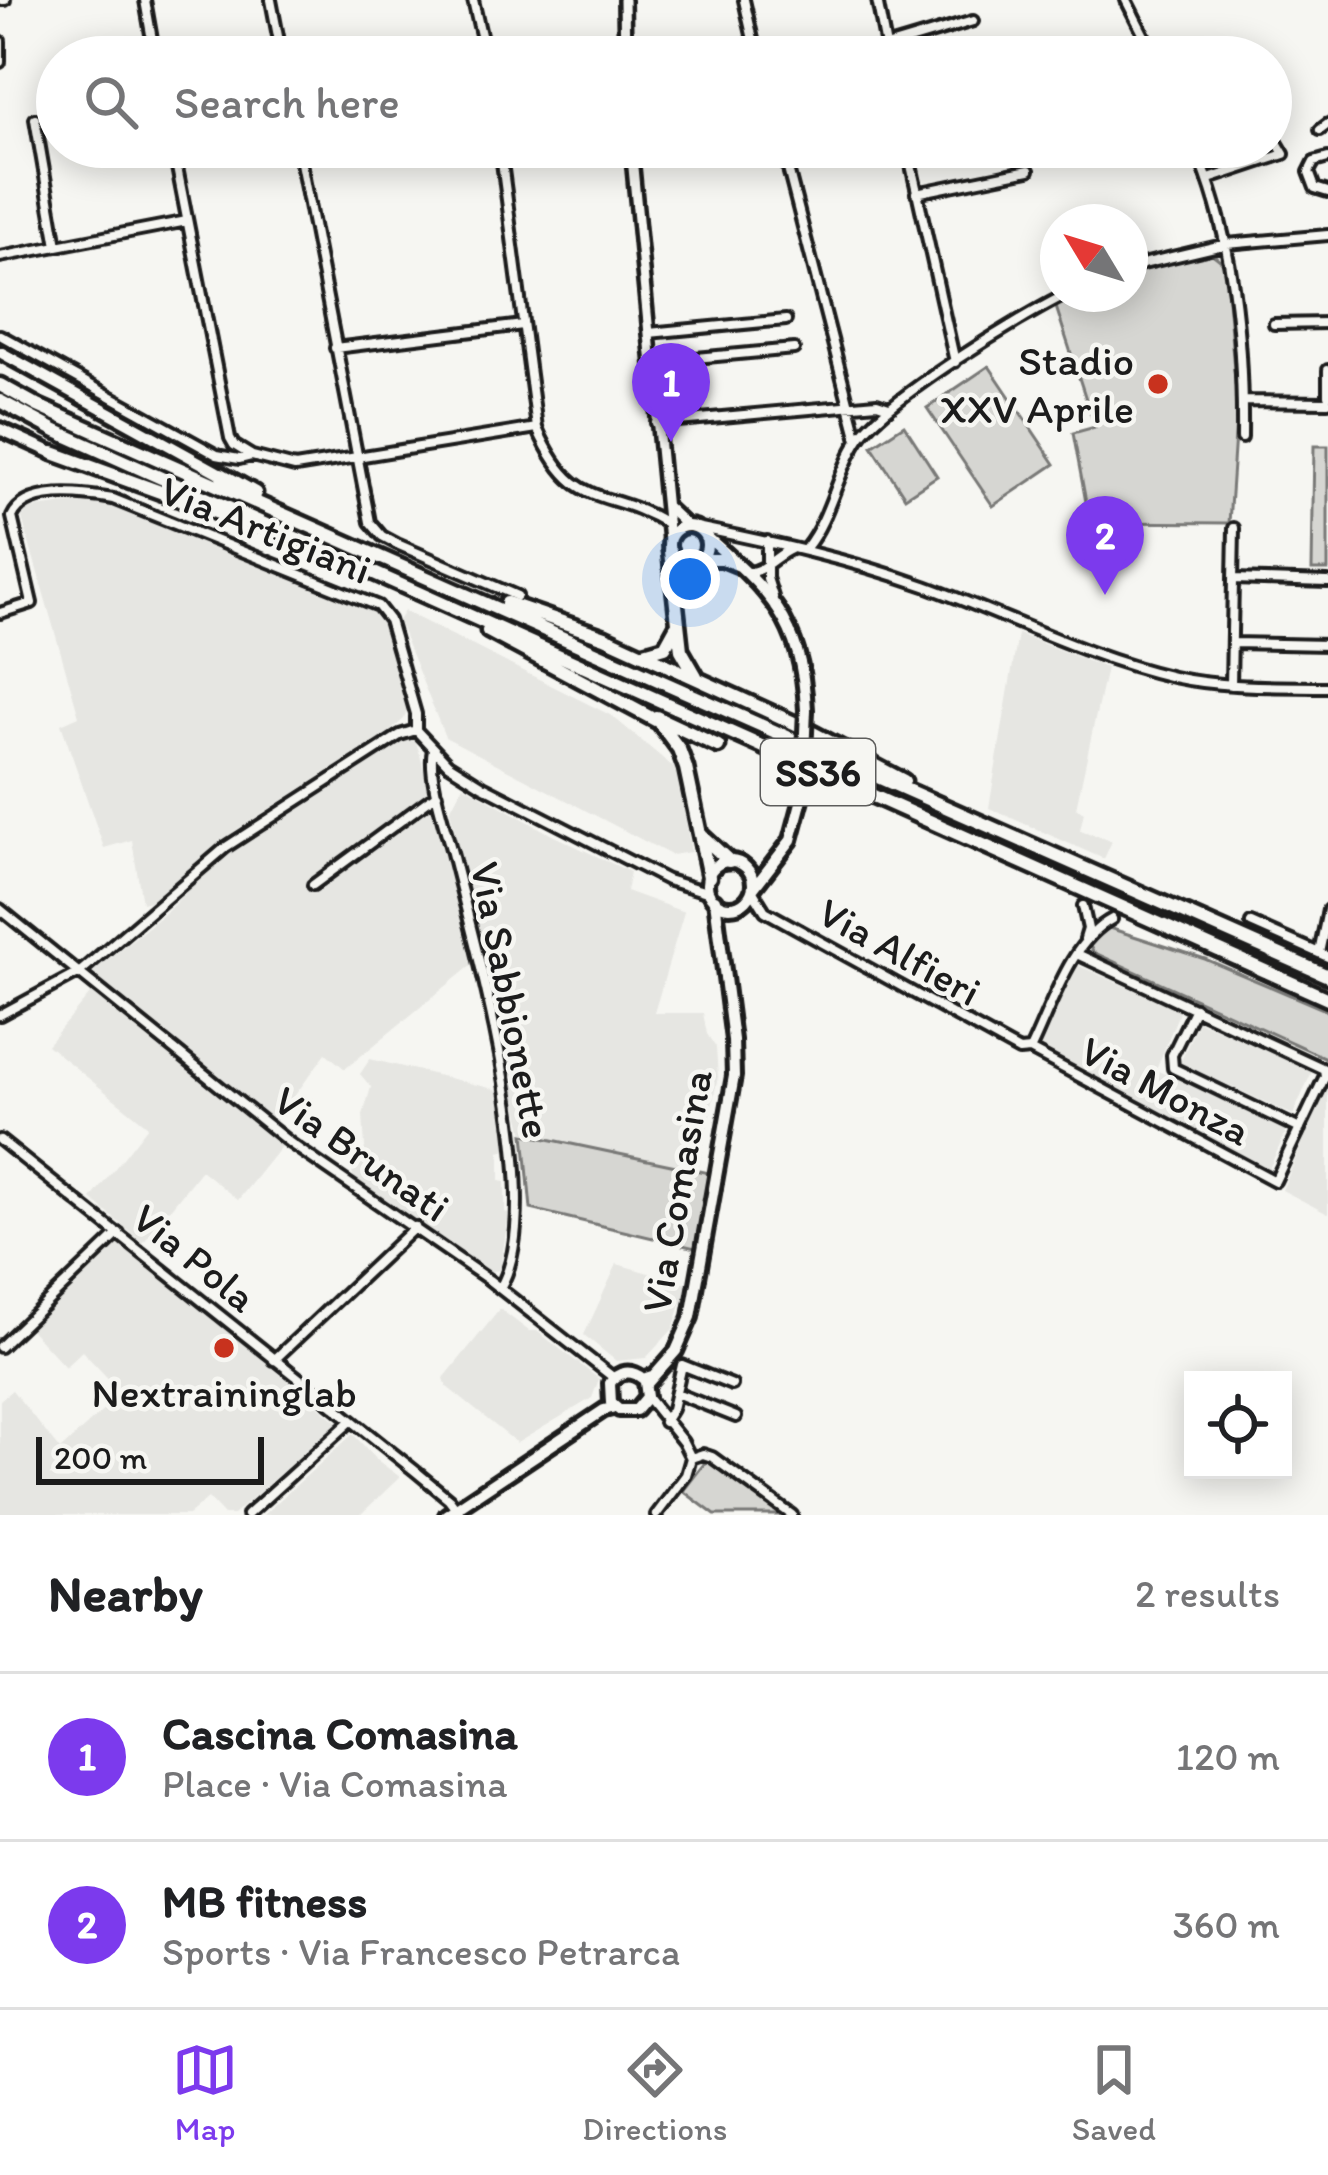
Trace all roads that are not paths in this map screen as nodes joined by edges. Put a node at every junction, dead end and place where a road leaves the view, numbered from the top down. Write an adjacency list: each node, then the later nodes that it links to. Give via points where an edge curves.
1 (146, 0): 9 (street)
2 (271, 0): 10 (street)
3 (472, 0): 11 (street)
4 (624, 0): 12 (street)
5 (744, 0): 13 (street)
6 (877, 0): 14 (street)
7 (1126, 0): 16 (street)
8 (973, 21): 15 (street)
9 (152, 36)
10 (278, 36)
11 (481, 36)
12 (625, 36)
13 (752, 36)
14 (884, 36)
15 (931, 36)
16 (1144, 36)
17 (0, 41): 18 (street)
18 (0, 62)
19 (34, 119): 20 (street)
20 (36, 130)
21 (1328, 158): 33 (street, via 1310,172 1315,188)
22 (43, 168): 38 (street)
23 (177, 168): 35 (street)
24 (302, 168): 50 (street)
25 (503, 168): 47 (street)
26 (633, 168): 48 (street)
27 (911, 168): 34 (street)
28 (1204, 168): 32 (street)
29 (1242, 168): 32 (street)
30 (788, 169): 60 (street)
31 (1028, 170): 34 (street)
32 (1209, 179): 37 (street)
33 (1328, 192)
34 (916, 193): 54 (street)
35 (188, 221): 38 (street); 65 (street)
36 (1328, 235): 37 (street)
37 (1227, 244): 40 (street); 59 (street)
38 (58, 246): 39 (street)
39 (0, 257)
40 (1148, 263)
41 (1303, 309): 45 (street)
42 (1040, 311): 54 (street)
43 (1280, 311): 45 (street, via 1278,323)
44 (786, 320): 48 (street)
45 (1304, 323): 46 (street)
46 (1328, 323)
47 (523, 325): 50 (street); 63 (street)
48 (649, 333): 53 (street)
49 (0, 335): 68 (street)
50 (335, 348): 70 (street)
51 (794, 349): 53 (street)
52 (0, 352): 72 (main road, SS36)
53 (651, 362): 62 (street)
54 (955, 363): 61 (street)
55 (1328, 370): 57 (street)
56 (0, 385): 77 (highway, SS36)
57 (1328, 399): 59 (street)
58 (0, 401): 79 (highway, SS36)
59 (1242, 401): 66 (street)
60 (847, 407): 61 (street); 62 (street); 67 (street)
61 (890, 408): 67 (street)
62 (656, 423): 73 (street)
63 (537, 428): 70 (street); 74 (street, via 583,491)
64 (0, 430): 69 (main road, SS36)
65 (230, 438): 68 (street); 71 (street)
66 (1242, 438)
67 (858, 440): 82 (street)
68 (197, 444): 71 (street, via 229,458)
69 (53, 453): 79 (highway, SS36)
70 (356, 455): 71 (street, via 295,467); 90 (street, via 368,514 382,536)
71 (252, 456)
72 (221, 474): 77 (highway, SS36)
73 (664, 502): 74 (street); 76 (street)
74 (668, 524): 80 (street)
75 (1234, 528): 87 (street)
76 (696, 529): 78 (street); 80 (main road, via 675,530); 83 (main road, via 707,548); 85 (main road)
77 (329, 533): 86 (highway, SS36)
78 (767, 541): 81 (street); 84 (street)
79 (309, 543): 92 (highway, SS36)
80 (669, 546): 83 (main road, via 676,561); 89 (highway)
81 (792, 548): 82 (street); 84 (street)
82 (806, 548): 99 (street, via 1101,657)
83 (698, 561): 85 (main road); 89 (highway)
84 (768, 563): 85 (street); 91 (street)
85 (744, 569): 91 (main road)
86 (429, 576): 97 (highway); 107 (highway, SS36)
87 (1233, 579): 88 (street); 95 (street)
88 (1328, 582)
89 (672, 595): 94 (highway)
90 (517, 596)
91 (773, 597): 109 (main road, bridge, via 800,653 806,710 802,800)
92 (449, 607): 101 (highway); 127 (highway, SS36)
93 (0, 614): 102 (street, Via Artigiani, via 32,602 12,517 17,506 85,494 113,499 378,606 389,620)
94 (676, 626): 97 (highway, via 665,647); 98 (highway, via 687,666)
95 (1232, 643): 96 (street); 99 (street)
96 (1328, 645)
97 (640, 654): 98 (highway)
98 (704, 682): 107 (highway)
99 (1231, 685): 100 (street)
100 (1328, 687)
101 (650, 714): 103 (highway); 108 (highway, via 679,749)
102 (416, 730): 104 (street); 125 (street, via 226,847)
103 (718, 746)
104 (433, 749): 105 (street); 106 (street, Via Sabbionette)
105 (455, 769): 106 (street); 113 (street)
106 (437, 790): 112 (street); 135 (street, Via Sabbionette, via 510,1118 517,1216)
107 (940, 804): 126 (highway, SS36)
108 (698, 830): 110 (highway); 111 (highway)
109 (791, 840): 110 (main road, via 770,861); 114 (main road)
110 (736, 863): 111 (main road, via 716,866); 114 (main road, via 752,876)
111 (709, 877): 113 (street); 115 (main road)
112 (314, 885)
113 (681, 885): 115 (street)
114 (752, 890): 116 (main road); 130 (street, Via Alfieri, via 765,911)
115 (712, 897): 116 (main road); 122 (main road, Via Comasina)
116 (742, 904): 122 (main road)
117 (1083, 906): 123 (street, via 1088,929)
118 (0, 910): 125 (street, Via Brunati)
119 (1328, 910): 124 (street)
120 (1112, 919): 123 (street)
121 (1251, 923): 124 (street)
122 (721, 938): 139 (main road, Via Comasina, via 734,1076 691,1317 676,1351)
123 (1080, 950): 128 (street); 130 (street)
124 (1323, 955)
125 (80, 972): 129 (street); 133 (street, Via Brunati, via 290,1143)
126 (1328, 976)
127 (1328, 999)
128 (1195, 1008): 131 (street, via 1173,1068); 131 (street, via 1324,1069)
129 (0, 1015)
130 (1030, 1050): 131 (street, Via Monza, via 1274,1181)
131 (1300, 1129)
132 (0, 1140): 134 (street, Via Pola)
133 (415, 1227): 135 (street, Via Brunati); 137 (street)
134 (119, 1233): 136 (street); 137 (street, Via Pola)
135 (500, 1288): 138 (street, Via Brunati)
136 (0, 1347)
137 (274, 1360): 145 (street, Via Pola)
138 (614, 1378): 139 (main road, via 632,1372); 142 (main road)
139 (647, 1384): 143 (main road, Via Comasina); 146 (street)
140 (732, 1385): 141 (street, Via Comasina, via 682,1365)
141 (676, 1392): 144 (street); 146 (street)
142 (609, 1405): 143 (main road); 148 (main road)
143 (636, 1410): 146 (street)
144 (736, 1417)
145 (351, 1420): 148 (street, Via Pola); 149 (street)
146 (663, 1421): 147 (street)
147 (691, 1457): 150 (street); 151 (street, via 712,1457)
148 (454, 1513)
149 (247, 1515)
150 (656, 1515)
151 (792, 1515)

